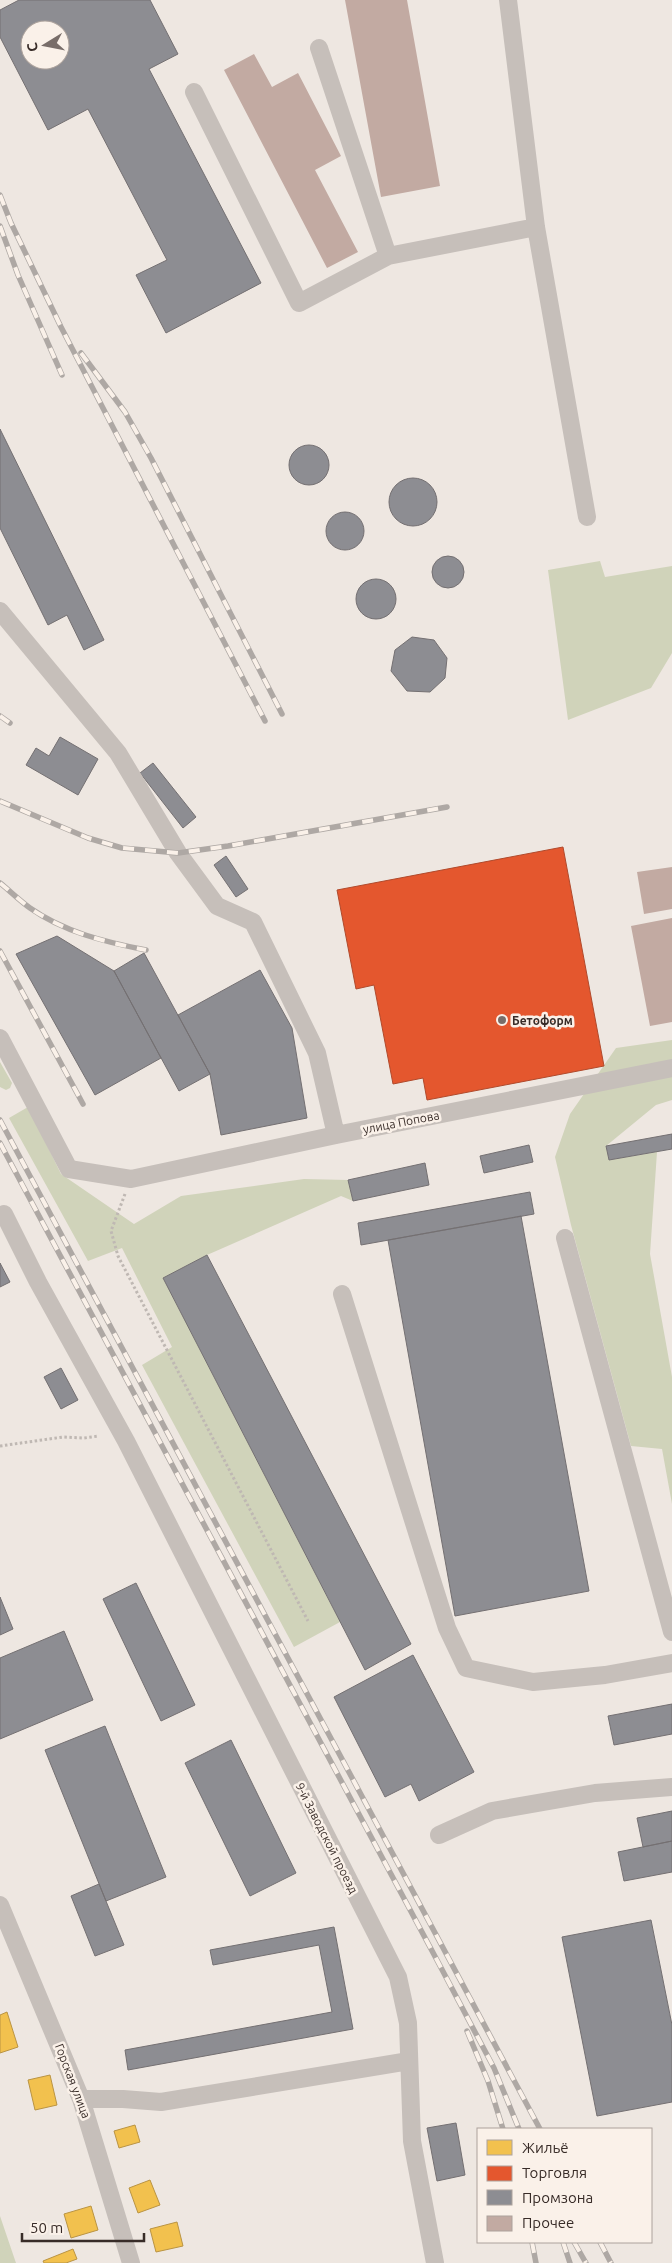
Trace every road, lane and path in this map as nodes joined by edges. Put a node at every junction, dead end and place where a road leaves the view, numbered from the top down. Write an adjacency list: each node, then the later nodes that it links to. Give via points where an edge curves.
1 (508, 0): 4 (street)
2 (319, 48): 5 (street)
3 (194, 92): 5 (street, via 299,303)
4 (536, 227): 5 (street); 6 (street)
5 (388, 256)
6 (587, 517)
7 (0, 610): 10 (street, via 118,753 178,853 216,906 253,922 317,1053)
8 (0, 1038): 11 (street, via 69,1169)
9 (672, 1068): 10 (street, улица Попова)
10 (336, 1135): 11 (street, улица Попова)
11 (131, 1179): 17 (path, via 111,1231 118,1256)
12 (4, 1214): 23 (street, 9-й Заводской проезд, via 126,1441 398,1977 408,2023)
13 (565, 1238): 18 (street)
14 (342, 1294): 19 (street, via 447,1628 466,1668 533,1682 605,1675)
15 (99, 1436): 16 (path, via 63,1437)
16 (0, 1446)
17 (308, 1621)
18 (672, 1632)
19 (672, 1663)
20 (672, 1787): 21 (street, via 595,1793 492,1811)
21 (439, 1835)
22 (0, 1905): 24 (street, Горская улица)
23 (409, 2061): 24 (street, via 161,2102); 26 (street, 9-й Заводской проезд, via 412,2141)
24 (82, 2099): 25 (street, Горская улица)
25 (131, 2263)
26 (434, 2263)

